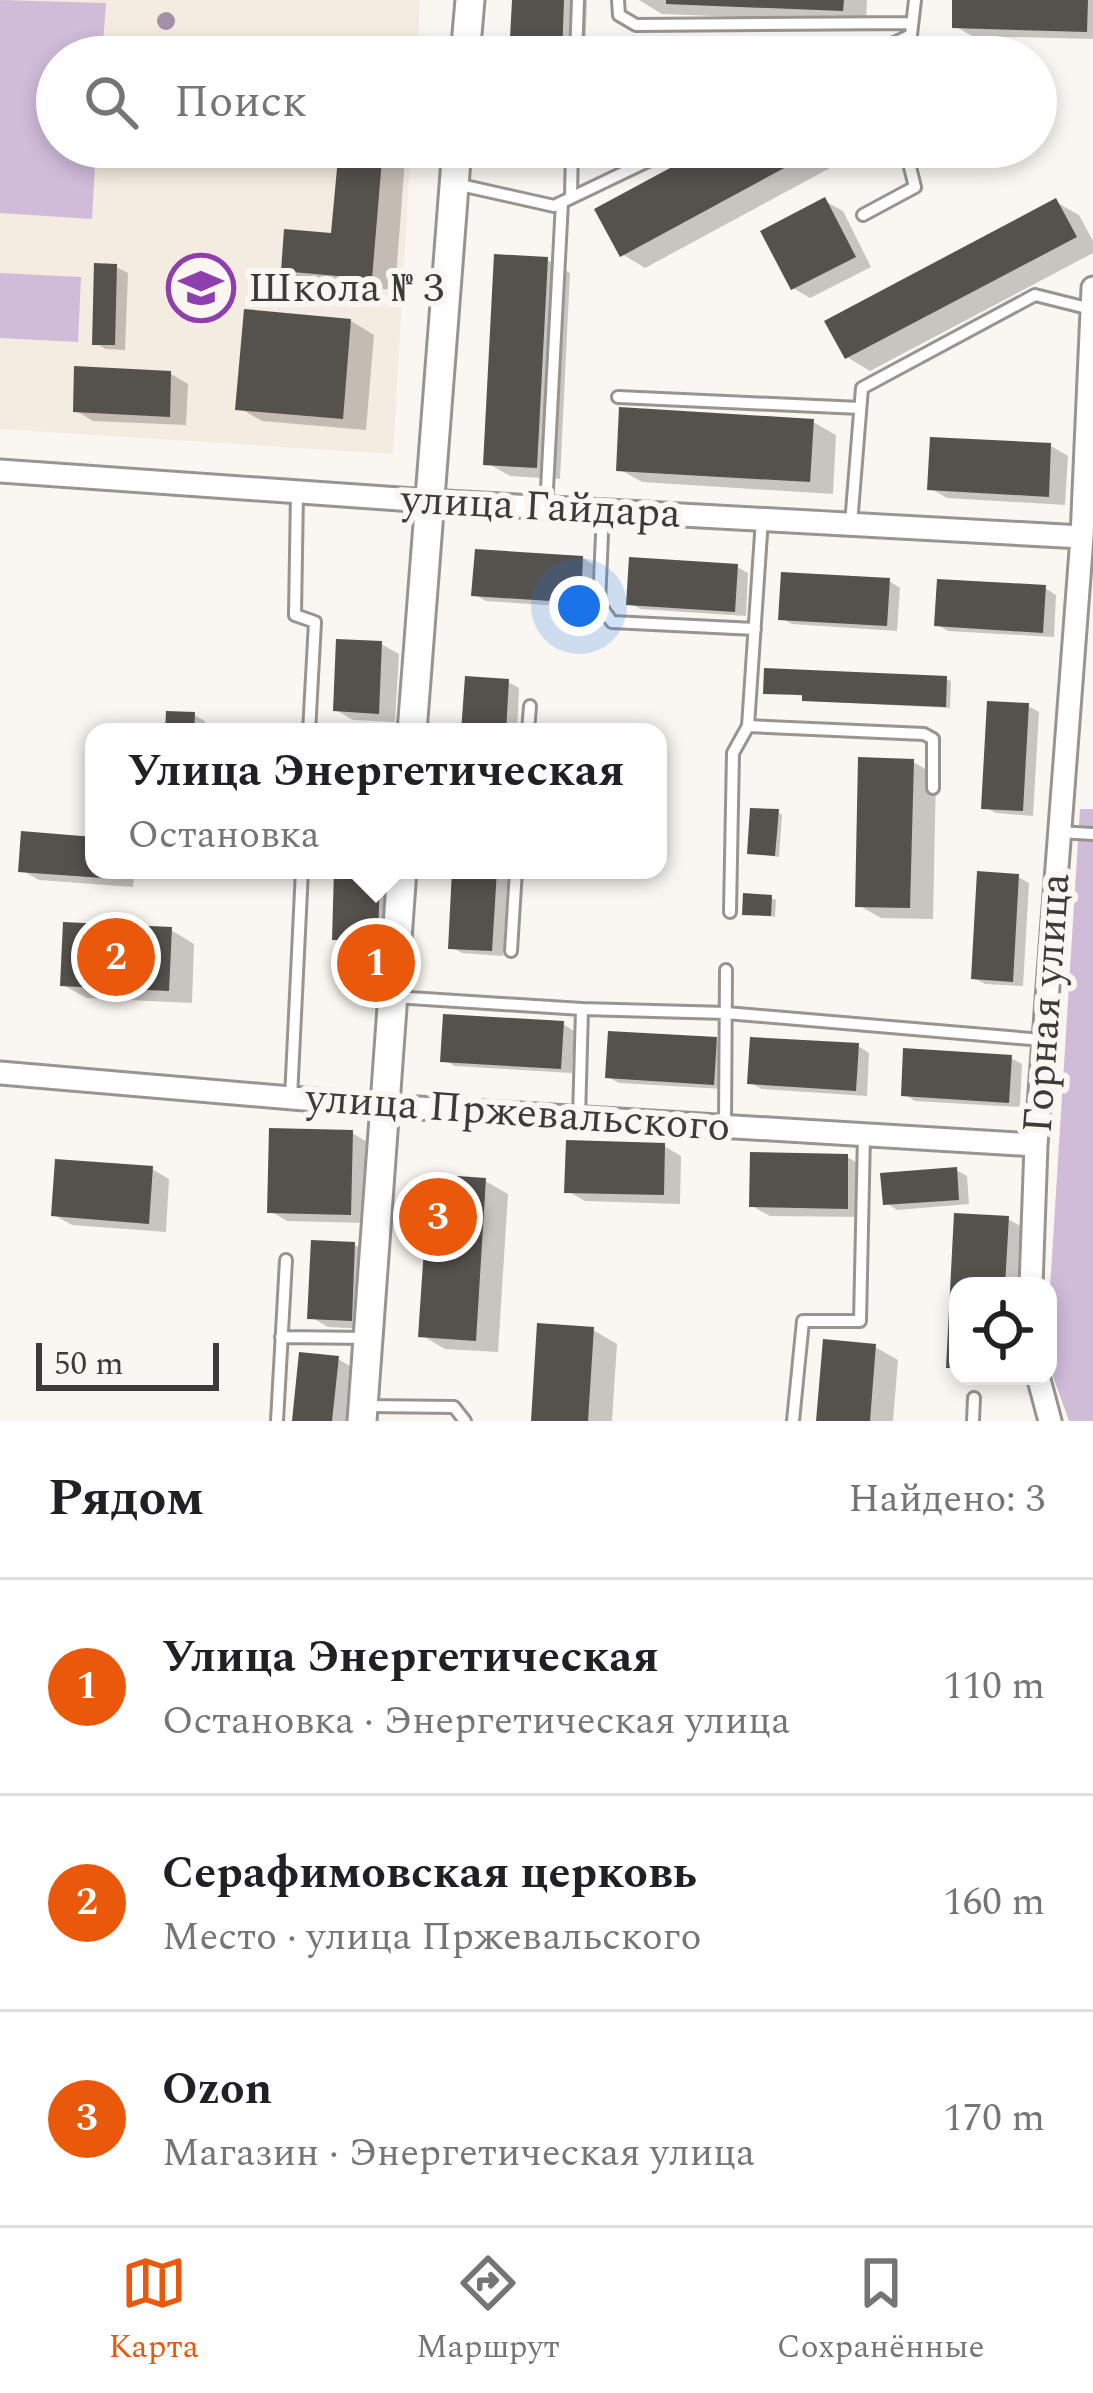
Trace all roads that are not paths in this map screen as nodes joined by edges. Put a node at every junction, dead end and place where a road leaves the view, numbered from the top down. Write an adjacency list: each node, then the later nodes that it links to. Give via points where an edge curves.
1 (470, 0): 6 (street)
2 (578, 0): 7 (lane)
3 (618, 0): 5 (lane, via 619,15 637,25)
4 (916, 0): 5 (lane)
5 (912, 29): 8 (lane); 9 (lane)
6 (467, 36)
7 (577, 36)
8 (900, 36)
9 (910, 36)
10 (456, 168): 14 (street)
11 (570, 168): 15 (lane)
12 (633, 168): 15 (lane)
13 (910, 168): 16 (lane, via 915,187)
14 (454, 184): 15 (lane, via 554,206); 22 (street)
15 (567, 200): 23 (lane)
16 (863, 214)
17 (1092, 298): 19 (lane, via 1035,295 862,388); 27 (street, Горная улица)
18 (618, 397): 19 (lane)
19 (860, 408): 26 (lane)
20 (0, 471): 21 (street, улица Гайдара)
21 (297, 492): 22 (street, улица Гайдара); 30 (lane, via 295,615 315,622)
22 (428, 501): 23 (street, улица Гайдара); 31 (street)
23 (546, 508): 24 (street, улица Гайдара)
24 (603, 511): 25 (street, улица Гайдара); 28 (lane, via 598,604 611,622)
25 (762, 519): 26 (street, улица Гайдара); 28 (lane)
26 (851, 524): 27 (street, улица Гайдара)
27 (1082, 536): 35 (street, Горная улица)
28 (755, 628): 33 (lane)
29 (530, 706): 32 (lane)
30 (309, 723)
31 (413, 723)
32 (529, 723)
33 (748, 726): 34 (lane, via 924,734 935,749); 40 (lane, via 733,753)
34 (933, 788)
35 (1059, 832): 36 (lane); 46 (street, Горная улица)
36 (1093, 834)
37 (302, 879): 48 (lane)
38 (401, 879): 43 (street)
39 (515, 879): 41 (lane)
40 (730, 912)
41 (511, 951)
42 (726, 970): 45 (lane)
43 (393, 997): 44 (lane); 49 (street)
44 (582, 1009): 45 (lane); 50 (lane)
45 (726, 1013): 46 (lane); 51 (lane)
46 (1043, 1040): 53 (street, Горная улица)
47 (0, 1073): 48 (street, улица Пржевальского)
48 (291, 1098): 49 (street, улица Пржевальского)
49 (385, 1106): 50 (street, улица Пржевальского); 57 (street)
50 (579, 1118): 51 (street, улица Пржевальского)
51 (725, 1126): 52 (street, улица Пржевальского)
52 (864, 1135): 53 (street, улица Пржевальского); 63 (lane, via 860,1321 803,1321)
53 (1036, 1145): 55 (street, Горная улица)
54 (286, 1259): 56 (lane)
55 (1031, 1277)
56 (281, 1336): 57 (lane); 61 (lane)
57 (368, 1338): 60 (street)
58 (1040, 1385): 65 (street)
59 (974, 1398): 64 (lane)
60 (363, 1414): 62 (lane, via 454,1407)
61 (277, 1421)
62 (465, 1421)
63 (793, 1421)
64 (973, 1421)
65 (1050, 1421)

